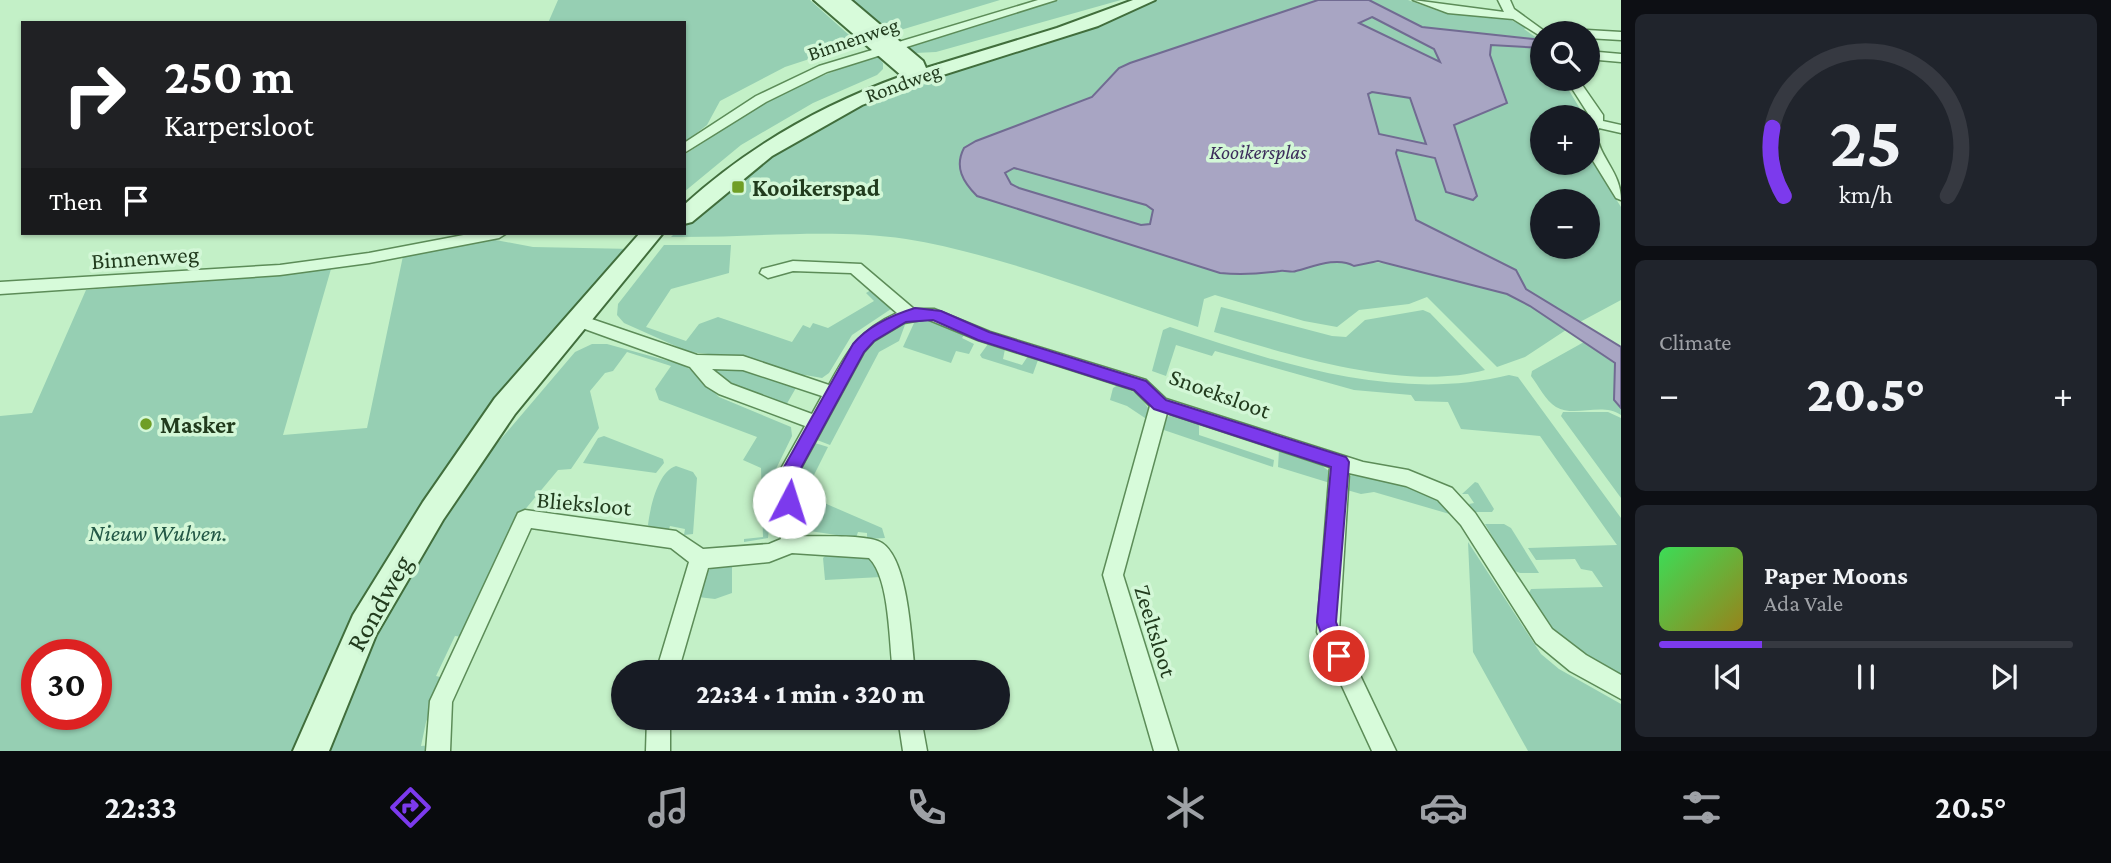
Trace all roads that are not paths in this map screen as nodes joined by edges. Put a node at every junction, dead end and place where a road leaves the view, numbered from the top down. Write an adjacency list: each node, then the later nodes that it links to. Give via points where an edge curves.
1 (822, 0): 12 (main road)
2 (841, 0): 12 (main road)
3 (1050, 0): 12 (street, Binnenweg)
4 (1128, 0): 15 (main road, Rondweg)
5 (1147, 0): 15 (main road, Rondweg, via 1092,22)
6 (1419, 0): 8 (street, via 1448,10)
7 (1435, 0): 8 (street)
8 (1508, 8): 9 (street)
9 (1530, 25)
10 (1600, 35): 11 (street)
11 (1621, 36)
12 (880, 42): 15 (main road); 18 (street, Binnenweg, via 775,91)
13 (1600, 56): 14 (street)
14 (1621, 58)
15 (912, 70): 21 (main road, Rondweg, via 846,91 788,120); 22 (main road, Rondweg, via 799,129 730,176)
16 (1600, 124): 17 (street)
17 (1621, 129)
18 (686, 148)
19 (1600, 161): 20 (street)
20 (1621, 195)
21 (686, 196)
22 (686, 215)
23 (489, 235): 27 (street, Binnenweg, via 280,270)
24 (651, 235): 29 (main road, Rondweg)
25 (668, 235): 29 (main road, Rondweg)
26 (768, 273): 28 (street, via 793,266 855,268)
27 (0, 288)
28 (910, 315): 31 (street, via 868,337); 32 (street, Snoeksloot, via 935,315 984,336 1140,385)
29 (585, 323): 30 (street); 42 (main road, Rondweg, via 519,411 466,466 410,547 370,615)
30 (696, 362): 31 (street, via 743,363); 33 (street, via 719,386)
31 (833, 393): 33 (street)
32 (1160, 404): 34 (street, Snoeksloot); 46 (street, Zeeltsloot, via 1113,575)
33 (817, 423): 35 (street, via 790,474)
34 (1340, 462): 39 (street, Snoeksloot, via 1408,478 1445,494 1468,519 1544,636); 47 (street, via 1328,632)
35 (792, 544): 36 (street, via 769,553); 38 (street, via 865,547 880,552 890,570)
36 (700, 559): 37 (street); 43 (street, Blieksloot, via 676,540 525,519 441,701)
37 (671, 660)
38 (902, 660)
39 (1621, 688)
40 (659, 730): 44 (street)
41 (912, 730): 45 (street)
42 (311, 751)
43 (438, 751)
44 (658, 751)
45 (915, 751)
46 (1167, 751)
47 (1384, 751)

